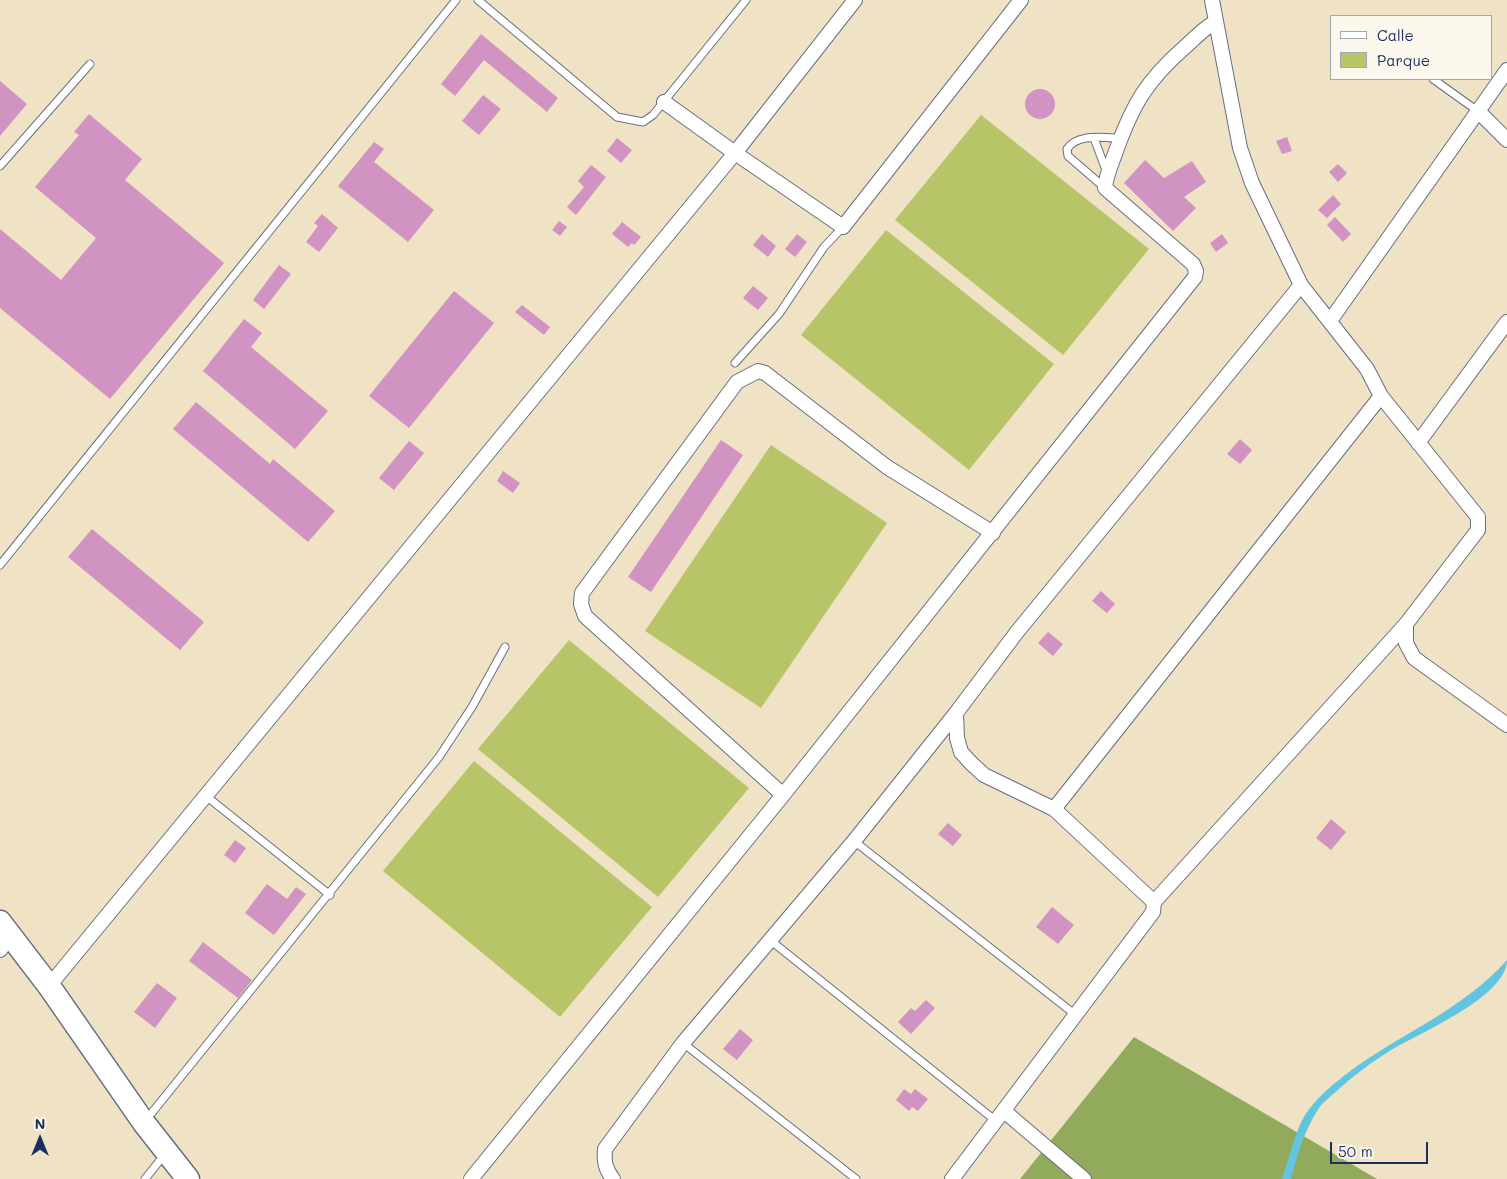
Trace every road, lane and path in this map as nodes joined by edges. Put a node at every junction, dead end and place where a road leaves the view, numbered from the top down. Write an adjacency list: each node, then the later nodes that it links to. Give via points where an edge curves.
1 (456, 0): 28 (lane)
2 (478, 0): 11 (lane, via 617,117 643,122)
3 (746, 0): 11 (lane)
4 (855, 0): 16 (street)
5 (1021, 0): 20 (street)
6 (1212, 0): 7 (street)
7 (1215, 22): 14 (street, via 1160,69 1137,100); 21 (street, via 1240,148 1252,183)
8 (90, 64): 17 (lane)
9 (1507, 70): 12 (street)
10 (1434, 80): 12 (lane)
11 (664, 102): 16 (street)
12 (1479, 112): 15 (street); 22 (street)
13 (1094, 138): 14 (lane); 18 (lane); 19 (lane, via 1078,140 1068,146 1066,153)
14 (1121, 138): 18 (street)
15 (1507, 140)
16 (735, 153): 20 (street); 34 (street)
17 (0, 166)
18 (1108, 174): 19 (street)
19 (1106, 188): 27 (street, via 1193,264 1195,277)
20 (842, 227): 24 (lane, via 779,314)
21 (1301, 285): 22 (street); 31 (street, via 1017,632)
22 (1330, 321): 25 (street, via 1367,369)
23 (1507, 322): 26 (street)
24 (735, 363)
25 (1381, 396): 26 (street); 35 (street)
26 (1418, 442): 29 (street, via 1476,511 1479,524 1478,530)
27 (993, 533): 33 (street); 33 (street, via 887,467 765,373 758,371 737,382 582,593 581,604 585,616)
28 (0, 565)
29 (1406, 624): 32 (street, via 1406,643 1414,658); 38 (street)
30 (505, 647): 37 (lane, via 472,707 439,757)
31 (956, 713): 35 (street, via 961,752 971,763 984,775); 36 (street)
32 (1507, 725)
33 (783, 795): 48 (street)
34 (206, 796): 37 (lane); 41 (street)
35 (1054, 809): 38 (street)
36 (854, 841): 40 (street); 42 (lane)
37 (330, 895): 45 (lane)
38 (1154, 902): 42 (street, via 1152,912)
39 (3, 936): 41 (highway)
40 (770, 940): 43 (street); 44 (lane)
41 (49, 986): 45 (highway)
42 (1077, 1016): 44 (street)
43 (683, 1042): 49 (street, via 605,1149 604,1160); 50 (lane)
44 (1000, 1116): 51 (street); 52 (street)
45 (144, 1123): 46 (highway)
46 (178, 1168): 47 (lane)
47 (145, 1179)
48 (470, 1179)
49 (613, 1179)
50 (856, 1179)
51 (952, 1179)
52 (1084, 1179)

